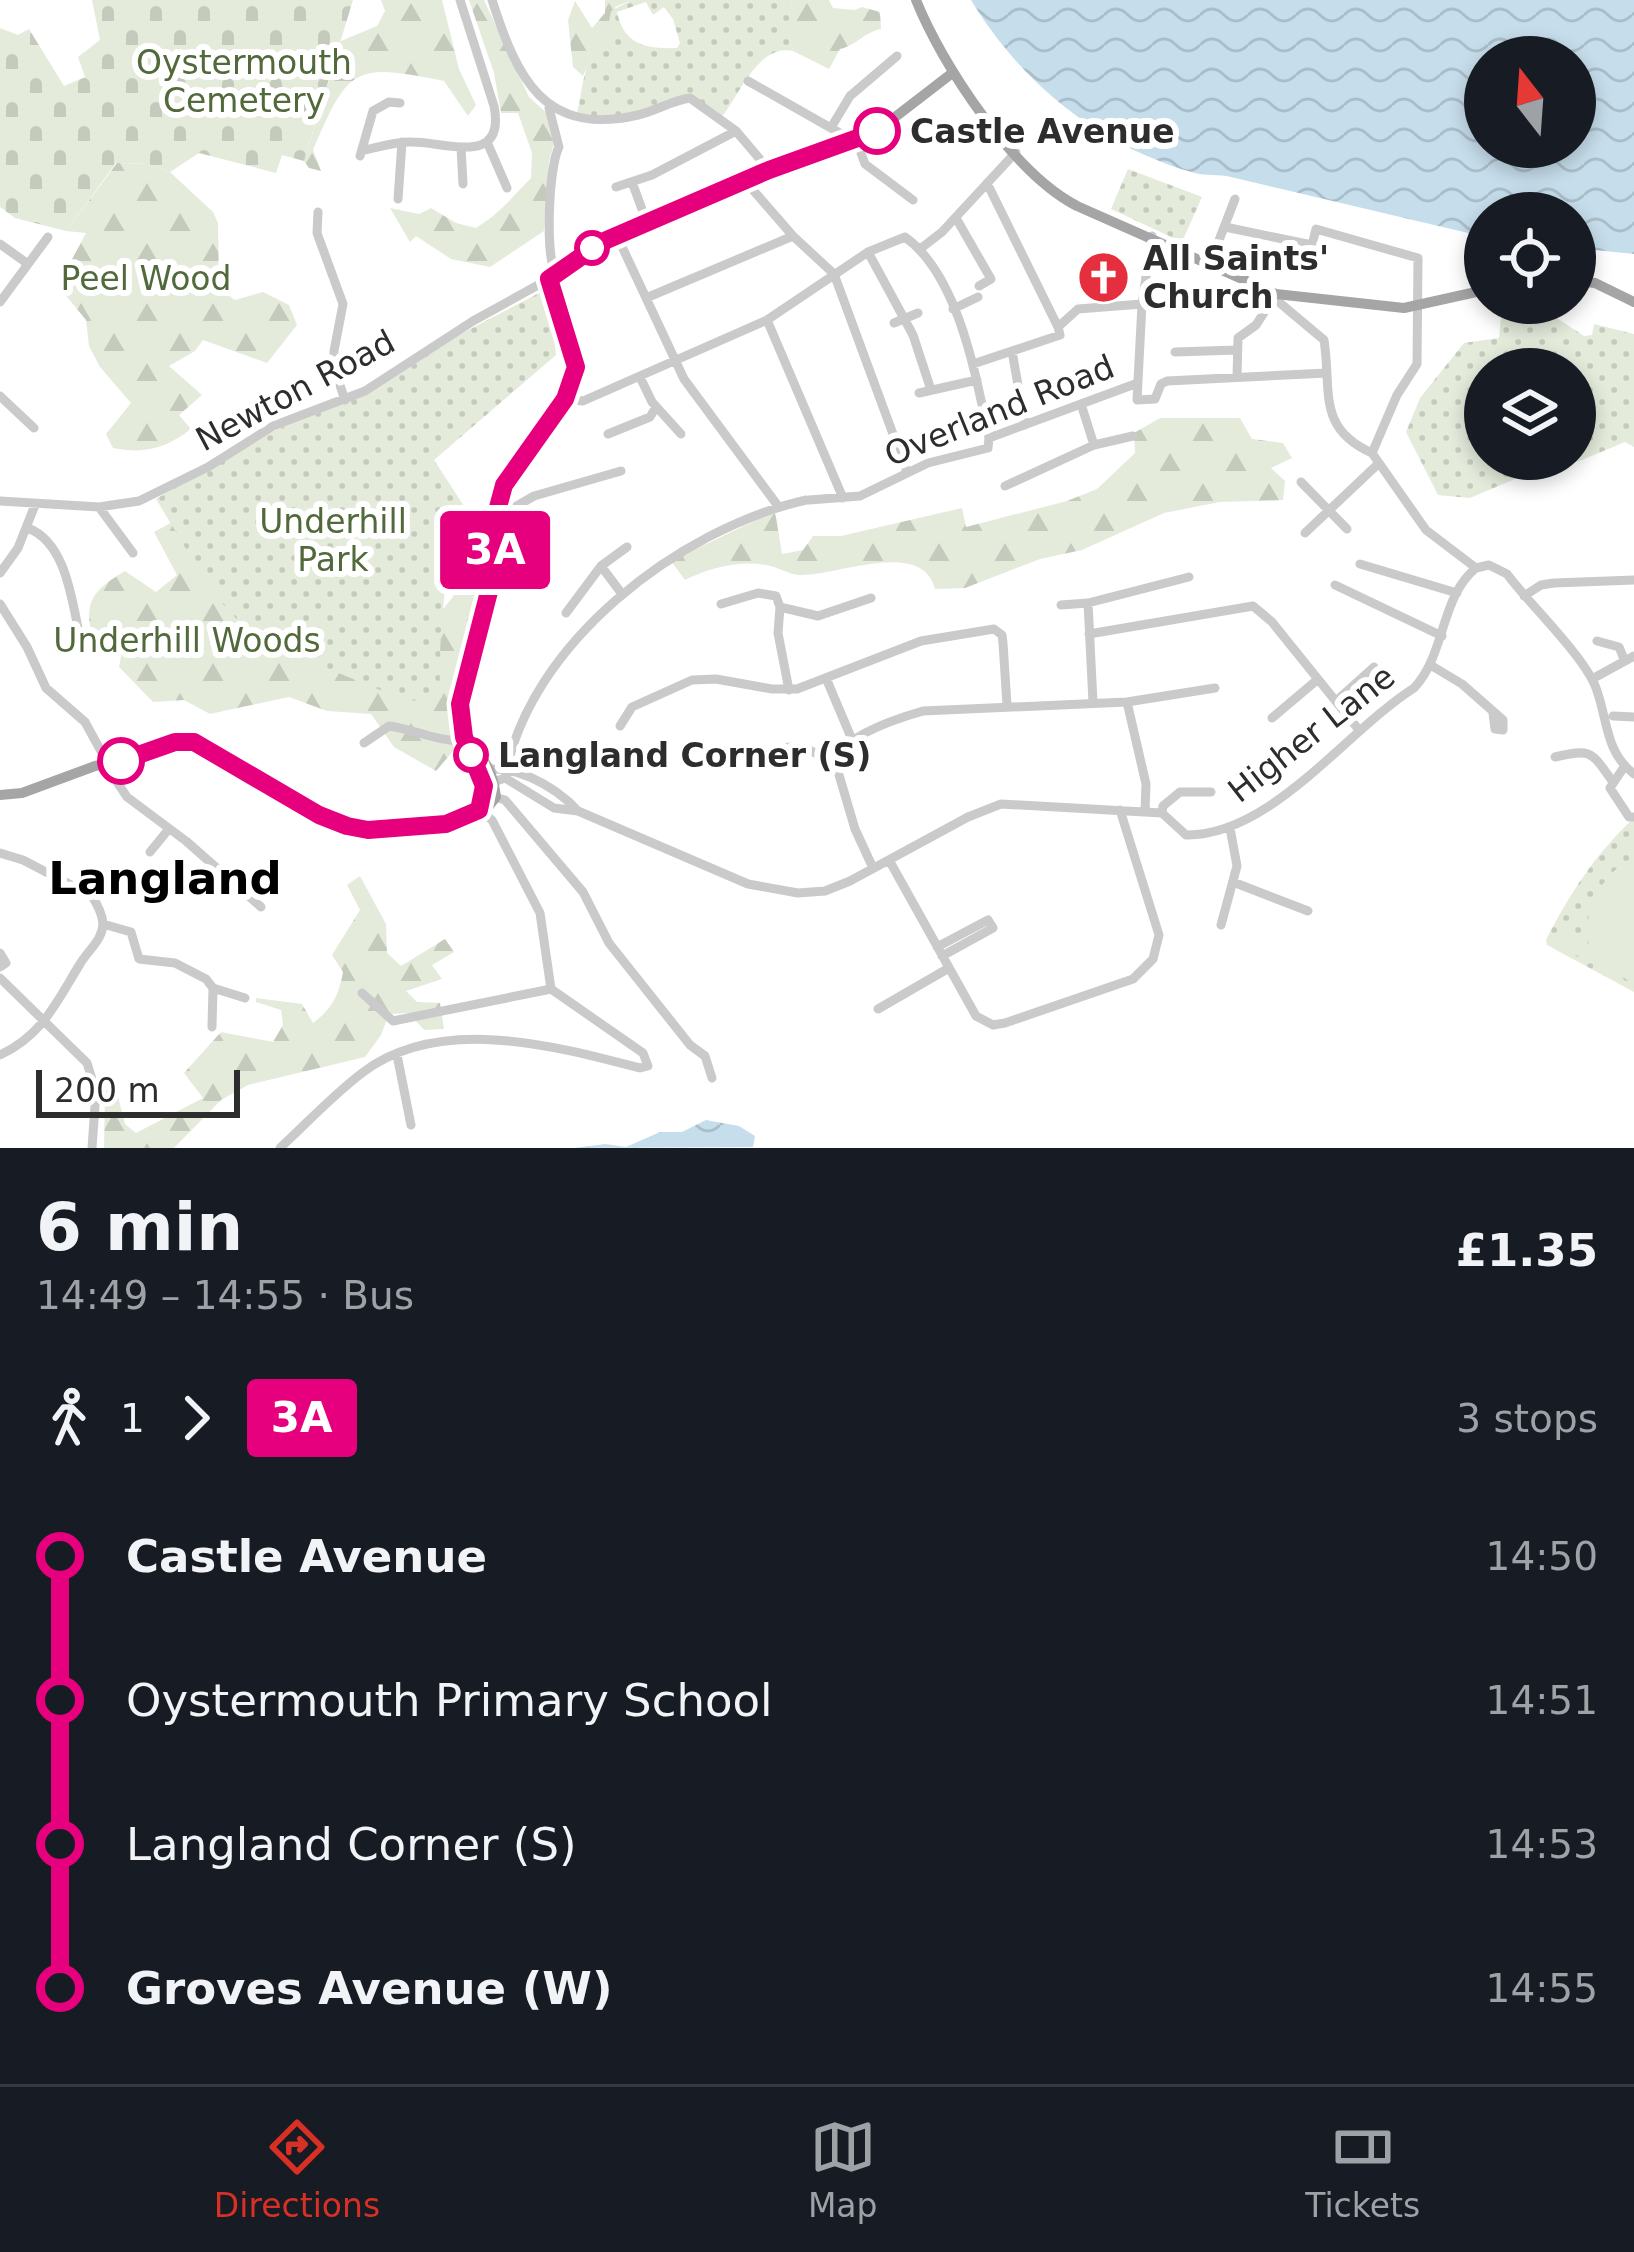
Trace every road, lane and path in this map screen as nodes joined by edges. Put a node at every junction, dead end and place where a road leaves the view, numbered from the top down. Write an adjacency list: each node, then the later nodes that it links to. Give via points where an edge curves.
1 (460, 0): 13 (street, via 496,118)
2 (492, 0): 8 (street)
3 (916, 0): 5 (main road)
4 (897, 56): 9 (street, via 850,96)
5 (951, 74): 11 (main road, Newton Road, via 897,118); 16 (main road)
6 (748, 81): 9 (street)
7 (389, 89): 12 (street, via 394,102 370,116 362,153)
8 (549, 108): 10 (street, via 605,120 687,97); 41 (street, via 559,147 551,161)
9 (833, 127): 11 (street); 14 (street)
10 (736, 131): 17 (street); 18 (street)
11 (854, 140): 14 (main road, Newton Road); 25 (street, via 865,164)
12 (402, 142): 15 (street); 24 (street)
13 (487, 142): 15 (street); 22 (street)
14 (834, 146): 17 (main road, Newton Road)
15 (461, 147): 21 (street)
16 (1016, 152): 20 (street); 33 (main road, via 1057,195)
17 (769, 170): 19 (main road, Newton Road)
18 (632, 182): 23 (street); 29 (street)
19 (746, 182): 29 (main road, Newton Road); 32 (street)
20 (987, 183): 28 (street); 54 (street)
21 (463, 184)
22 (507, 188)
23 (616, 188)
24 (398, 199)
25 (913, 200)
26 (1235, 200): 30 (street)
27 (318, 212): 69 (street, via 317,233 343,304 334,368)
28 (956, 218): 36 (street); 50 (street, via 991,279)
29 (646, 223): 31 (main road, Newton Road)
30 (1225, 227): 39 (street); 49 (street, via 1312,245 1316,229 1418,257)
31 (616, 236): 41 (main road, Newton Road); 45 (street)
32 (793, 236): 40 (street); 45 (street)
33 (1152, 236): 39 (main road); 48 (street)
34 (48, 237): 38 (street)
35 (0, 244): 38 (street)
36 (920, 249): 37 (street, via 905,237); 50 (street)
37 (868, 252): 40 (street); 53 (street)
38 (28, 263): 46 (street)
39 (1209, 266): 44 (main road)
40 (834, 274): 52 (street); 82 (street)
41 (552, 276): 68 (main road, via 575,355); 69 (street, Newton Road)
42 (1596, 283): 47 (main road)
43 (1464, 295): 49 (main road)
44 (1275, 296): 49 (main road); 57 (street, via 1238,338); 62 (street, via 1324,340)
45 (646, 298): 60 (street)
46 (0, 302)
47 (1634, 302)
48 (1142, 304): 54 (street, via 1078,309); 66 (street)
49 (1418, 307): 55 (street)
50 (953, 310): 61 (street)
51 (918, 313): 53 (street)
52 (767, 320): 60 (street); 85 (street)
53 (900, 320): 65 (street, via 925,392)
54 (1058, 327): 58 (street, via 1060,335)
55 (1419, 338): 56 (street); 79 (street, via 1414,370)
56 (1406, 339)
57 (1237, 350): 59 (street); 64 (street)
58 (1012, 351): 61 (street); 73 (street)
59 (1175, 352)
60 (676, 360): 63 (street); 88 (street)
61 (973, 364): 65 (street)
62 (1327, 373): 64 (street, Overland Road); 79 (street, via 1335,427)
63 (640, 377): 68 (street, via 583,401); 71 (street)
64 (1237, 377): 66 (street, Overland Road, via 1167,381 1145,401 1134,396)
65 (977, 380): 77 (street)
66 (1135, 384): 70 (street, Overland Road)
67 (0, 396): 72 (street)
68 (565, 399): 91 (main road, via 504,485)
69 (345, 400): 89 (street, Newton Road, via 273,426 139,501)
70 (1081, 404): 73 (street, Overland Road); 78 (street)
71 (656, 407): 74 (street); 75 (street)
72 (33, 422)
73 (1025, 425): 77 (street, Overland Road)
74 (608, 434)
75 (681, 434)
76 (1133, 436): 78 (street)
77 (989, 438): 82 (street, Overland Road, via 988,448)
78 (1094, 445): 84 (street)
79 (1372, 453): 80 (street)
80 (1378, 464): 90 (street); 99 (street, via 1420,524)
81 (621, 471): 91 (street)
82 (907, 472): 85 (street, Overland Road)
83 (1301, 482): 90 (street)
84 (1005, 486)
85 (844, 498): 88 (street, Overland Road)
86 (0, 501): 87 (street, Newton Road)
87 (35, 505): 89 (street, Newton Road); 92 (street)
88 (778, 506): 105 (street, Overland Road, via 667,560)
89 (99, 507): 96 (street)
90 (1328, 510): 93 (street); 94 (street)
91 (497, 511): 138 (main road, via 492,580 460,704)
92 (28, 529): 100 (street); 114 (street, via 52,545)
93 (1347, 530)
94 (1305, 533)
95 (627, 547): 98 (street)
96 (133, 553)
97 (1360, 564): 104 (street)
98 (601, 566): 105 (street); 113 (street)
99 (1476, 568): 104 (street, Higher Lane); 106 (street, via 1498,568)
100 (0, 573)
101 (1189, 577): 109 (street)
102 (1634, 580): 106 (street, via 1540,585)
103 (1335, 584): 116 (street)
104 (1457, 593): 116 (street, Higher Lane)
105 (622, 594): 147 (street, Overland Road, via 534,696)
106 (1524, 596): 123 (street)
107 (871, 598): 112 (street, via 818,616)
108 (726, 599): 112 (street, via 758,593 776,596)
109 (1088, 603): 111 (street); 115 (street)
110 (0, 604): 142 (street, via 41,681 85,722)
111 (1060, 605)
112 (780, 607): 125 (street)
113 (566, 614)
114 (78, 628)
115 (1089, 634): 122 (street, via 1253,606); 127 (street)
116 (1442, 636): 119 (street, Higher Lane)
117 (1597, 641): 118 (street)
118 (1629, 657): 123 (street)
119 (1432, 666): 130 (street); 135 (street, Higher Lane)
120 (1375, 667): 126 (street)
121 (826, 678): 125 (street); 129 (street, via 921,641 994,629 1004,643); 137 (street)
122 (1317, 680): 126 (street); 133 (street)
123 (1592, 680): 145 (street, via 1609,739)
124 (1215, 688): 128 (street)
125 (790, 690): 134 (street, via 692,680 632,707)
126 (1336, 701): 135 (street)
127 (1093, 702): 128 (street); 129 (street)
128 (1127, 702): 153 (street)
129 (1007, 705): 137 (street, via 923,711)
130 (1493, 713)
131 (1613, 716): 132 (street)
132 (1634, 717)
133 (1272, 718)
134 (620, 726)
135 (1359, 730): 156 (street, Higher Lane, via 1266,811)
136 (364, 742): 138 (street, via 389,726)
137 (849, 744): 139 (street); 143 (street)
138 (468, 745): 144 (main road); 146 (main road)
139 (818, 751): 141 (street, via 783,747); 143 (street)
140 (1555, 757): 148 (street, via 1584,751)
141 (740, 762)
142 (106, 764): 150 (main road); 151 (main road, via 194,742 319,815 368,830 446,824); 157 (street, via 127,797)
143 (834, 766): 161 (street)
144 (490, 767): 146 (street); 147 (main road)
145 (1629, 770): 148 (street)
146 (476, 772): 147 (main road)
147 (497, 778): 151 (main road); 161 (street, Higher Lane, via 554,808 772,891 825,891)
148 (1613, 782): 155 (street)
149 (1211, 792): 154 (street, via 1180,792)
150 (0, 795)
151 (486, 805): 174 (street, via 540,913); 183 (street, via 505,800 583,892 609,943 705,1056)
152 (1120, 810): 153 (street, Higher Lane); 160 (street, Higher Lane, via 1001,804); 170 (street, via 1159,935 1142,973 993,1025 976,1016)
153 (1145, 811): 154 (street, Higher Lane)
154 (1162, 813): 156 (street, Higher Lane, via 1186,835)
155 (1634, 817)
156 (1230, 828): 162 (street)
157 (168, 830): 158 (street); 163 (street)
158 (151, 852)
159 (0, 853): 165 (street, via 92,896)
160 (889, 860): 161 (street, Higher Lane); 167 (street)
161 (873, 868)
162 (1234, 882): 164 (street); 166 (street)
163 (260, 907)
164 (1308, 911)
165 (103, 924): 173 (street, via 130,932 139,959 175,963); 179 (street)
166 (1221, 925)
167 (940, 951): 167 (street, via 988,920 993,928); 170 (street)
168 (0, 952): 169 (street)
169 (0, 967)
170 (949, 968): 176 (street)
171 (0, 979): 179 (street)
172 (896, 982): 176 (street)
173 (214, 988): 177 (street); 180 (street)
174 (551, 988): 175 (street, via 393,1022); 182 (street, via 644,1053 648,1066 476,1040)
175 (362, 993)
176 (904, 994): 178 (street)
177 (245, 998)
178 (878, 1009)
179 (43, 1021): 181 (street); 185 (street, via 87,1063 96,1092)
180 (212, 1027)
181 (0, 1055)
182 (397, 1055): 184 (street); 186 (street, via 363,1072)
183 (712, 1078)
184 (411, 1125)
185 (92, 1148)
186 (280, 1148)

